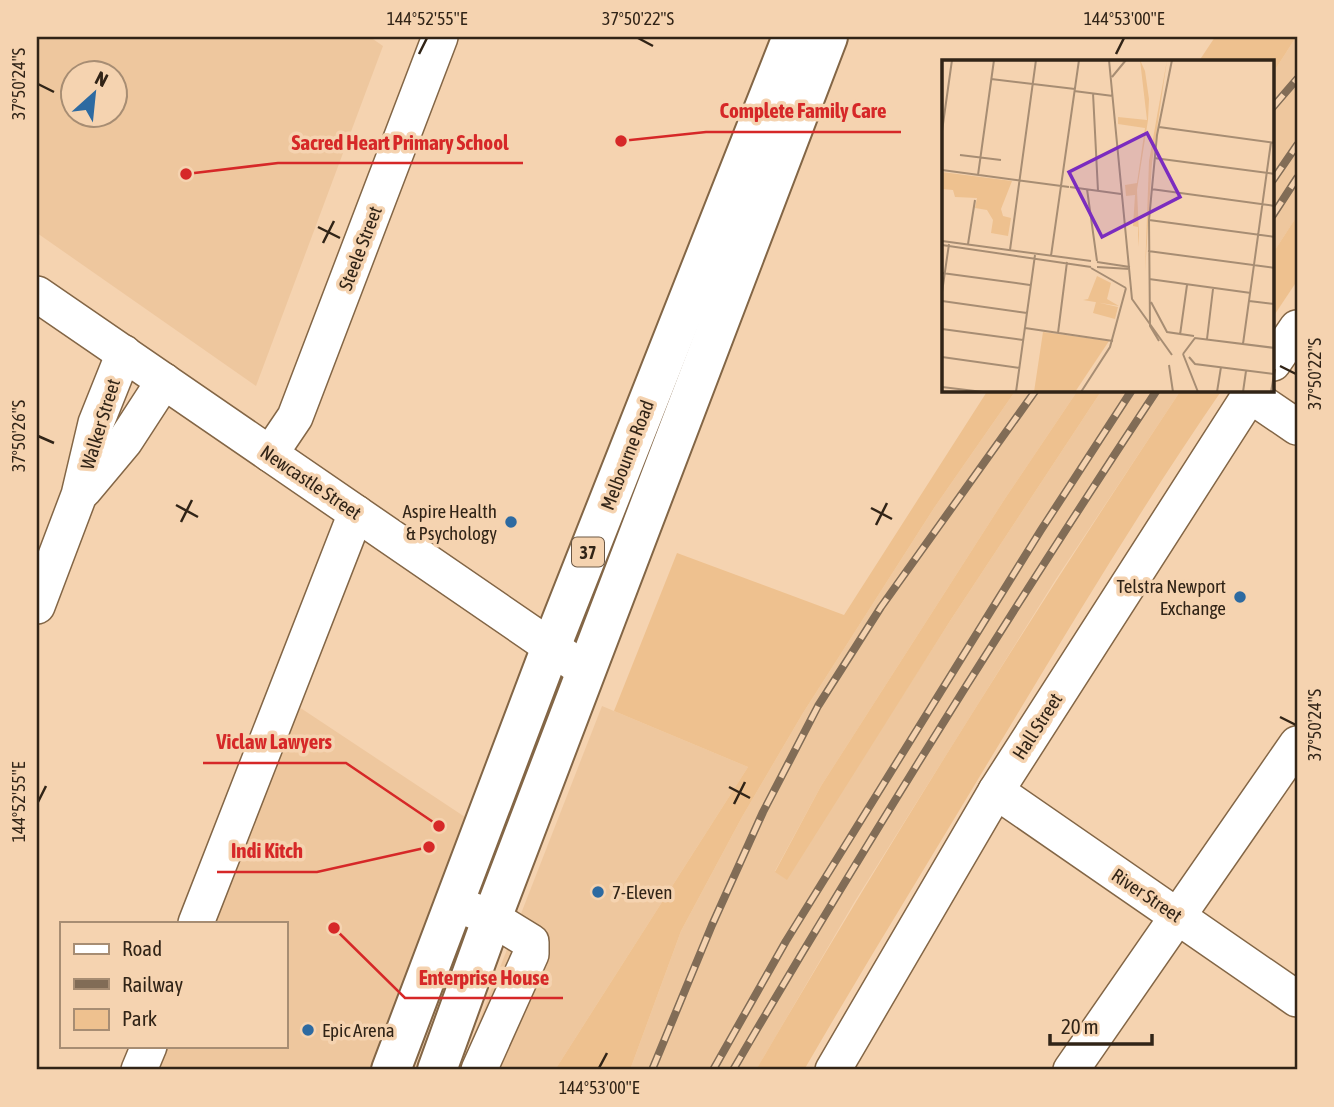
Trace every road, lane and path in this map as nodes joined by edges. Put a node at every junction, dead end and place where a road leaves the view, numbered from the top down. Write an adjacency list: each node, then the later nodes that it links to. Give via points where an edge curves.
1 (440, 37): 11 (street, Steele Street, via 295,417)
2 (792, 37): 15 (main road, Melbourne Road / 37)
3 (828, 37): 16 (main road, Melbourne Road / 37)
4 (37, 293): 6 (street, Newcastle Street)
5 (1297, 328): 7 (street)
6 (124, 354): 8 (street, Newcastle Street); 12 (street, Walker Street, via 96,424)
7 (1274, 362)
8 (164, 381): 11 (street, Newcastle Street); 12 (street, Walker Street, via 125,441)
9 (1252, 392): 10 (street); 18 (street, Hall Street)
10 (1297, 426)
11 (270, 454): 13 (street, Newcastle Street)
12 (79, 495): 14 (street, Walker Street)
13 (356, 513): 15 (street, Newcastle Street); 22 (street)
14 (37, 606)
15 (551, 647): 16 (street, Newcastle Street); 19 (main road, Melbourne Road / 37)
16 (586, 671): 21 (main road, Melbourne Road / 37)
17 (1297, 744): 20 (street)
18 (996, 791): 20 (street, River Street); 29 (street, Hall Street)
19 (454, 903): 21 (street); 26 (main road, Melbourne Road / 37)
20 (1177, 915): 23 (street, River Street); 30 (street)
21 (492, 918): 27 (main road, Melbourne Road / 37); 28 (street, via 526,937 531,954)
22 (197, 922)
23 (1297, 999)
24 (148, 1048): 25 (street)
25 (139, 1070)
26 (391, 1070)
27 (437, 1070)
28 (479, 1070)
29 (833, 1070)
30 (1071, 1070)

